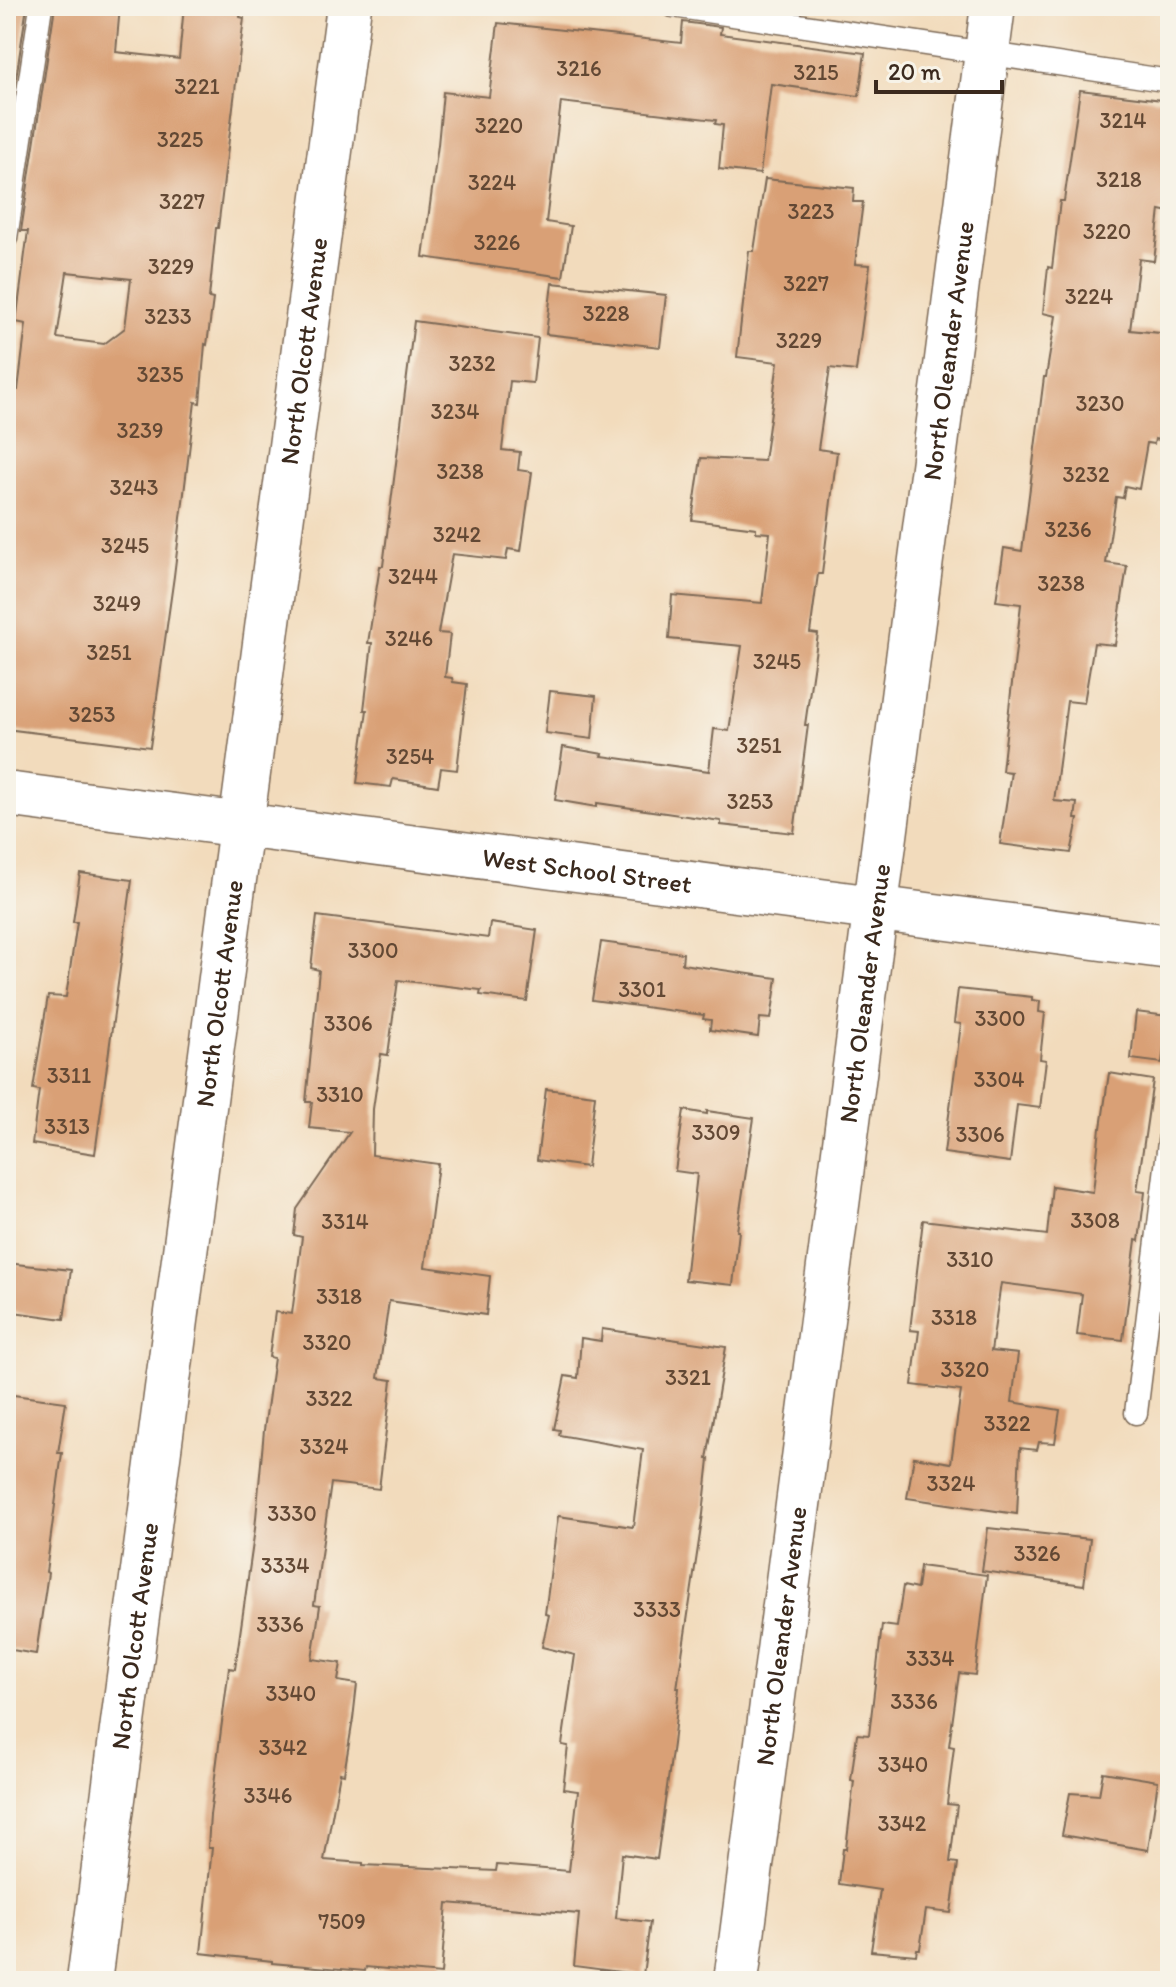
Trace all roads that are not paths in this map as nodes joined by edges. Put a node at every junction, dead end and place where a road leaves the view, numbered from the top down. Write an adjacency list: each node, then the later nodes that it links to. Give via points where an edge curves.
1 (41, 6): 7 (lane)
2 (349, 6): 9 (street, North Olcott Avenue)
3 (673, 6): 5 (lane)
4 (993, 6): 5 (street, North Oleander Avenue)
5 (987, 53): 6 (lane); 10 (street, North Oleander Avenue)
6 (1170, 81)
7 (6, 238)
8 (6, 794): 9 (street, West School Street)
9 (241, 824): 10 (street, West School Street); 14 (street, North Olcott Avenue)
10 (876, 909): 11 (street, West School Street); 15 (street, North Oleander Avenue)
11 (1170, 947)
12 (1170, 1134): 13 (lane)
13 (1136, 1413)
14 (89, 1981)
15 (736, 1981)

